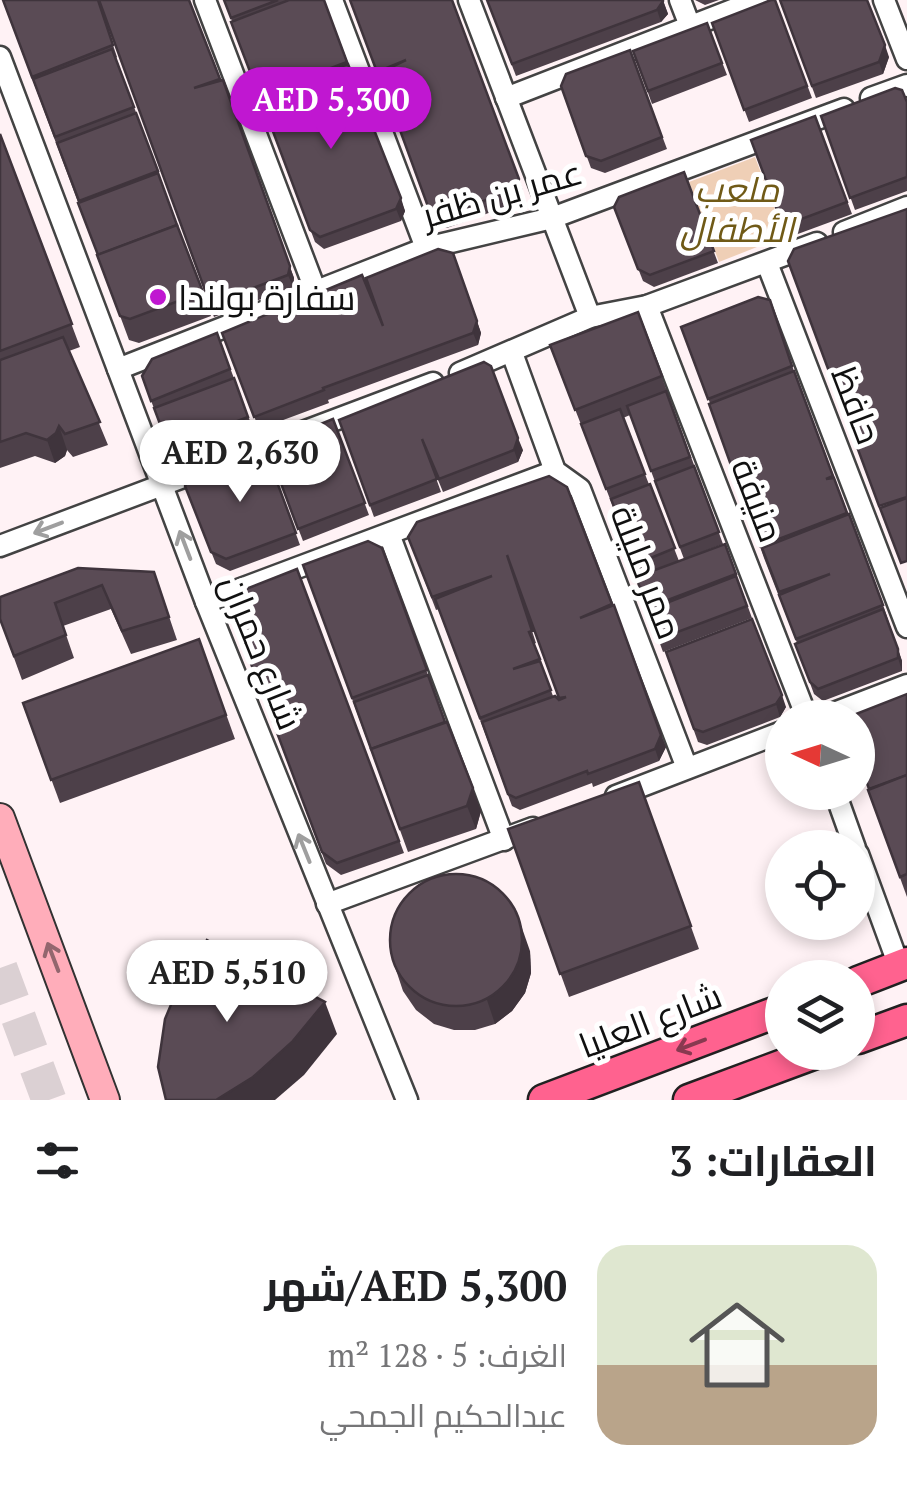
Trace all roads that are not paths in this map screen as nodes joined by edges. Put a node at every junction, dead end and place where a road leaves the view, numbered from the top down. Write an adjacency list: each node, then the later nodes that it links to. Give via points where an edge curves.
1 (204, 0): 16 (street)
2 (332, 0): 14 (street)
3 (469, 0): 11 (street)
4 (680, 0): 7 (street)
5 (758, 0): 7 (street)
6 (884, 0): 9 (street)
7 (690, 26): 11 (street)
8 (0, 57): 20 (street, شارع حمران)
9 (907, 58)
10 (907, 85): 13 (street, عمر بن ظفر)
11 (506, 98): 13 (street)
12 (907, 207): 15 (street)
13 (552, 218): 14 (street, عمر بن ظفر); 18 (street)
14 (426, 248): 16 (street, عمر بن ظفر)
15 (767, 263): 17 (street); 26 (street, حافظ)
16 (316, 292): 20 (street, عمر بن ظفر)
17 (647, 306): 18 (street); 28 (street, منيفة)
18 (590, 317): 19 (street)
19 (512, 353): 21 (street, ممر مليلة); 22 (street)
20 (118, 370): 22 (street, شارع حمران)
21 (555, 470): 23 (street); 31 (street, ممر مليلة, via 580,489)
22 (162, 485): 24 (street, one-way to 24); 25 (street, شارع حمران, one-way to 22)
23 (389, 534): 25 (street); 35 (street)
24 (0, 546)
25 (206, 602): 37 (street, شارع حمران, one-way to 25)
26 (907, 627)
27 (907, 685): 29 (street)
28 (800, 700)
29 (868, 700)
30 (765, 738): 31 (street)
31 (686, 768): 32 (street)
32 (595, 804)
33 (0, 818): 46 (main road, one-way to 33)
34 (559, 818): 35 (street)
35 (504, 840): 37 (street)
36 (875, 901): 39 (street)
37 (327, 904): 47 (street, شارع حمران)
38 (907, 920): 39 (street)
39 (885, 928): 40 (street)
40 (903, 965): 41 (main road)
41 (875, 976)
42 (765, 1016): 48 (main road, شارع العليا, one-way to 48)
43 (907, 1020): 44 (main road)
44 (875, 1032)
45 (770, 1070): 49 (main road)
46 (110, 1100)
47 (407, 1100)
48 (544, 1100)
49 (690, 1100)

